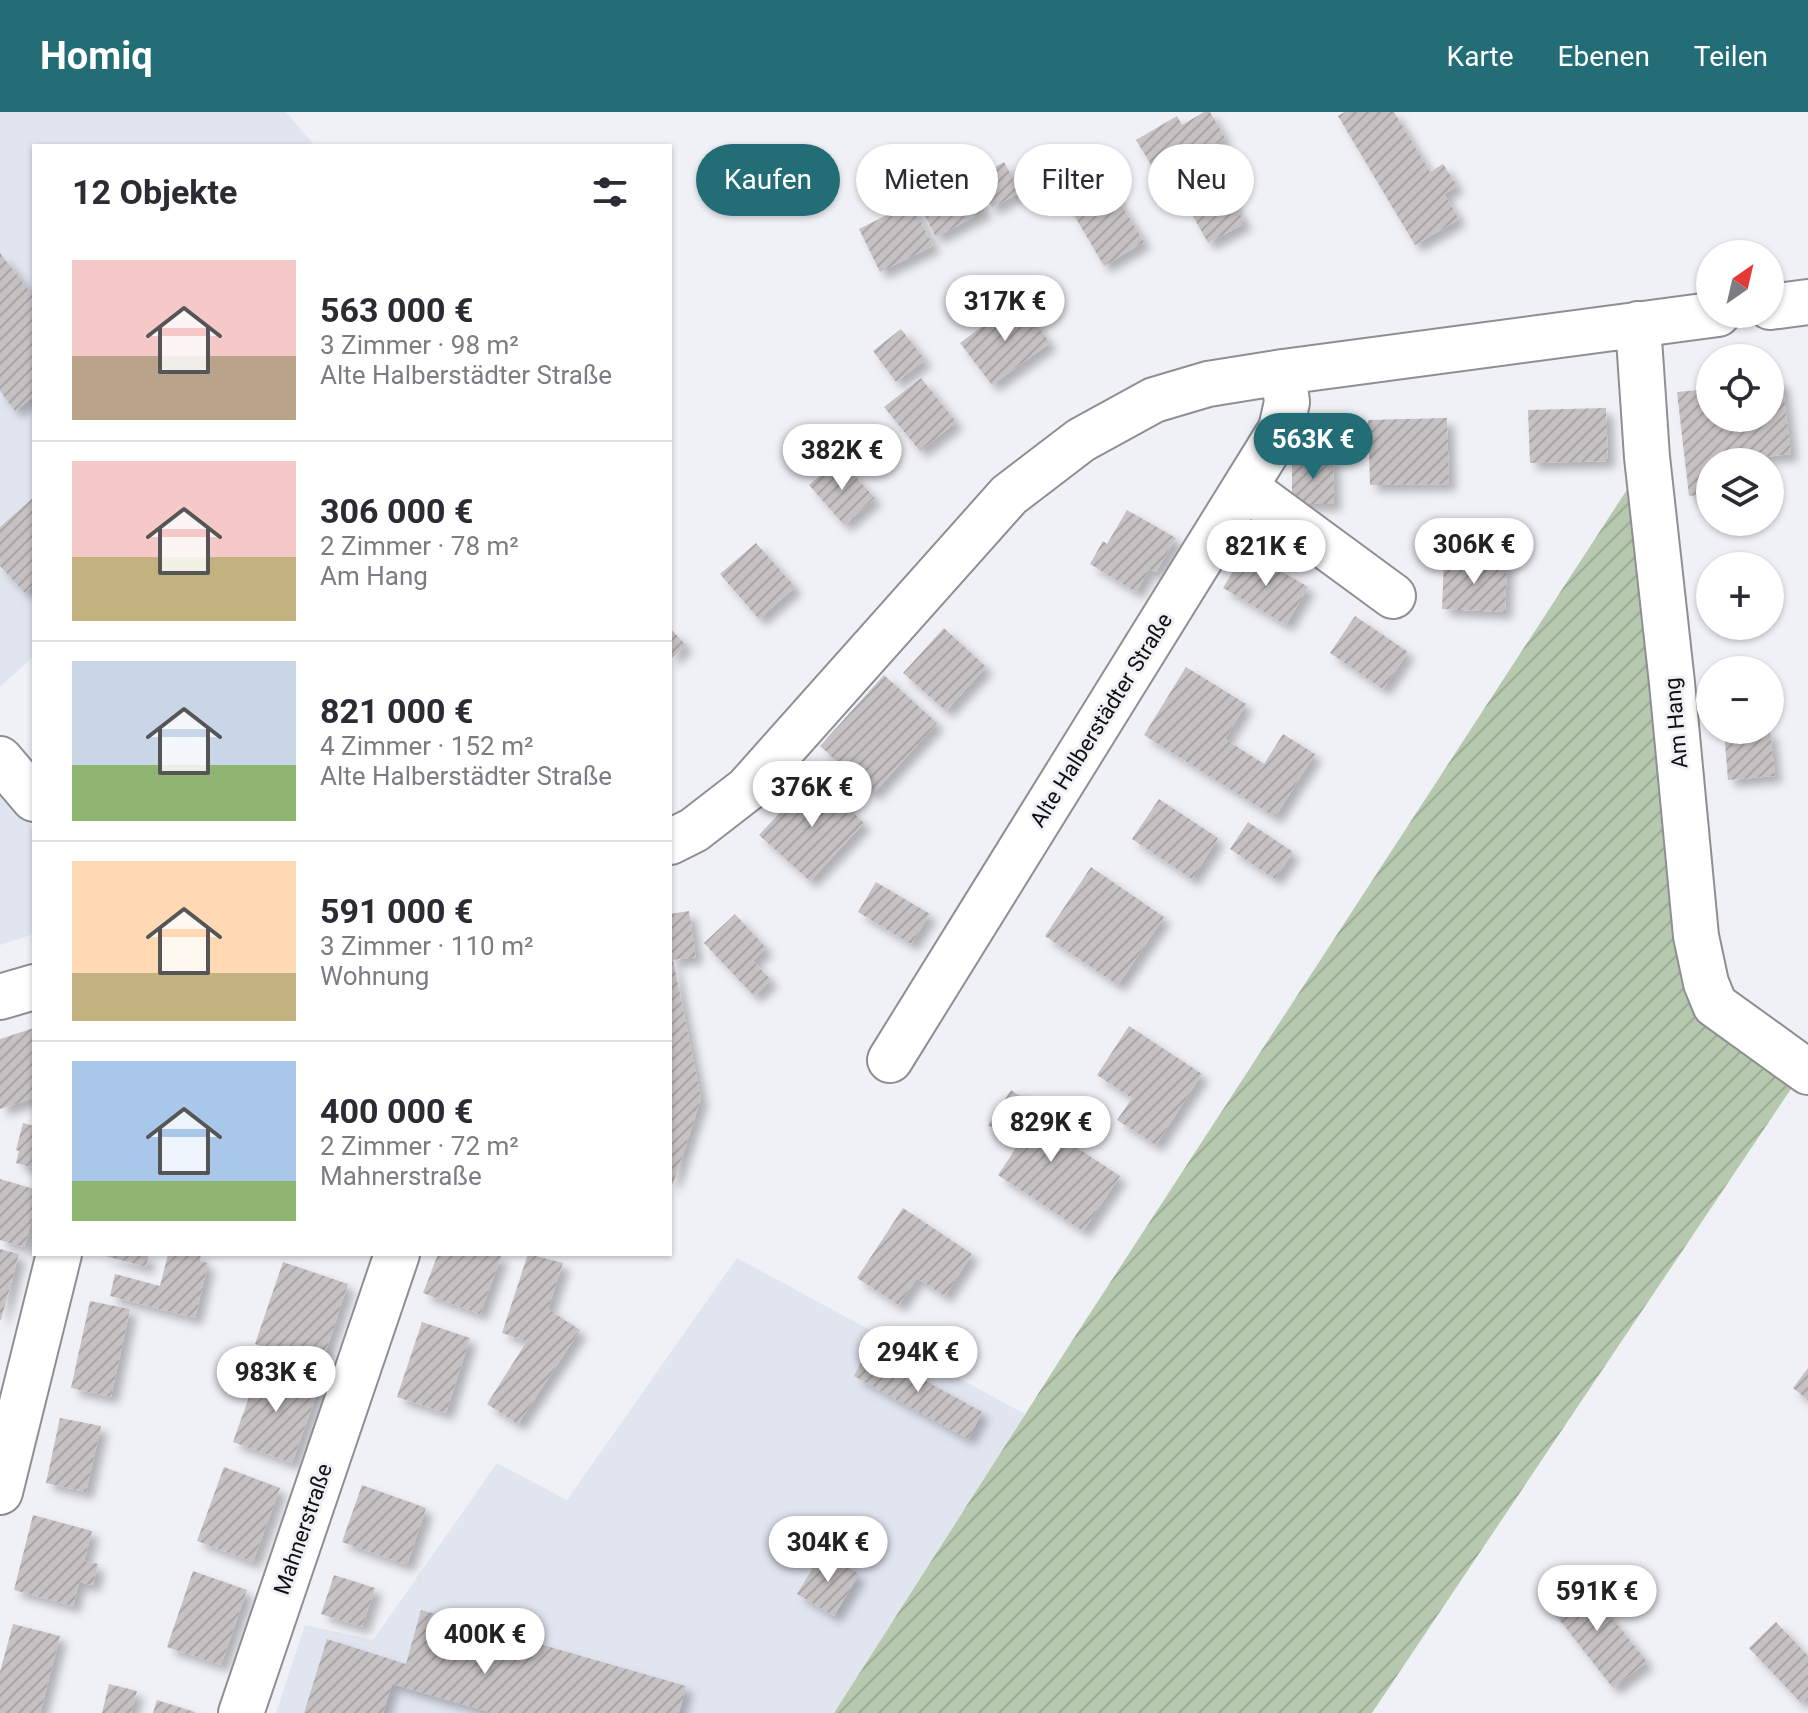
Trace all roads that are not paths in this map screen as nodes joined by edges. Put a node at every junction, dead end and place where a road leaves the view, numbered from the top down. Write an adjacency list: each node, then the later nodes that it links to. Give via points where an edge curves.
1 (1808, 302): 2 (street)
2 (1784, 305)
3 (1696, 317): 4 (street)
4 (1638, 324): 5 (street); 14 (street, Am Hang, via 1696,936 1706,983 1715,1005)
5 (1283, 372): 6 (street, Alte Halberstädter Straße, via 1287,402 1281,429); 10 (street, via 1208,384 1154,400 1081,440 1009,495 747,789)
6 (1246, 488): 7 (street); 13 (street, Alte Halberstädter Straße)
7 (1393, 596)
8 (0, 759): 9 (street)
9 (32, 797)
10 (672, 841)
11 (32, 988): 12 (street)
12 (0, 997)
13 (890, 1060)
14 (1808, 1072)
15 (59, 1256): 17 (street)
16 (396, 1256): 18 (street, Mahnerstraße)
17 (0, 1492)
18 (241, 1713)

